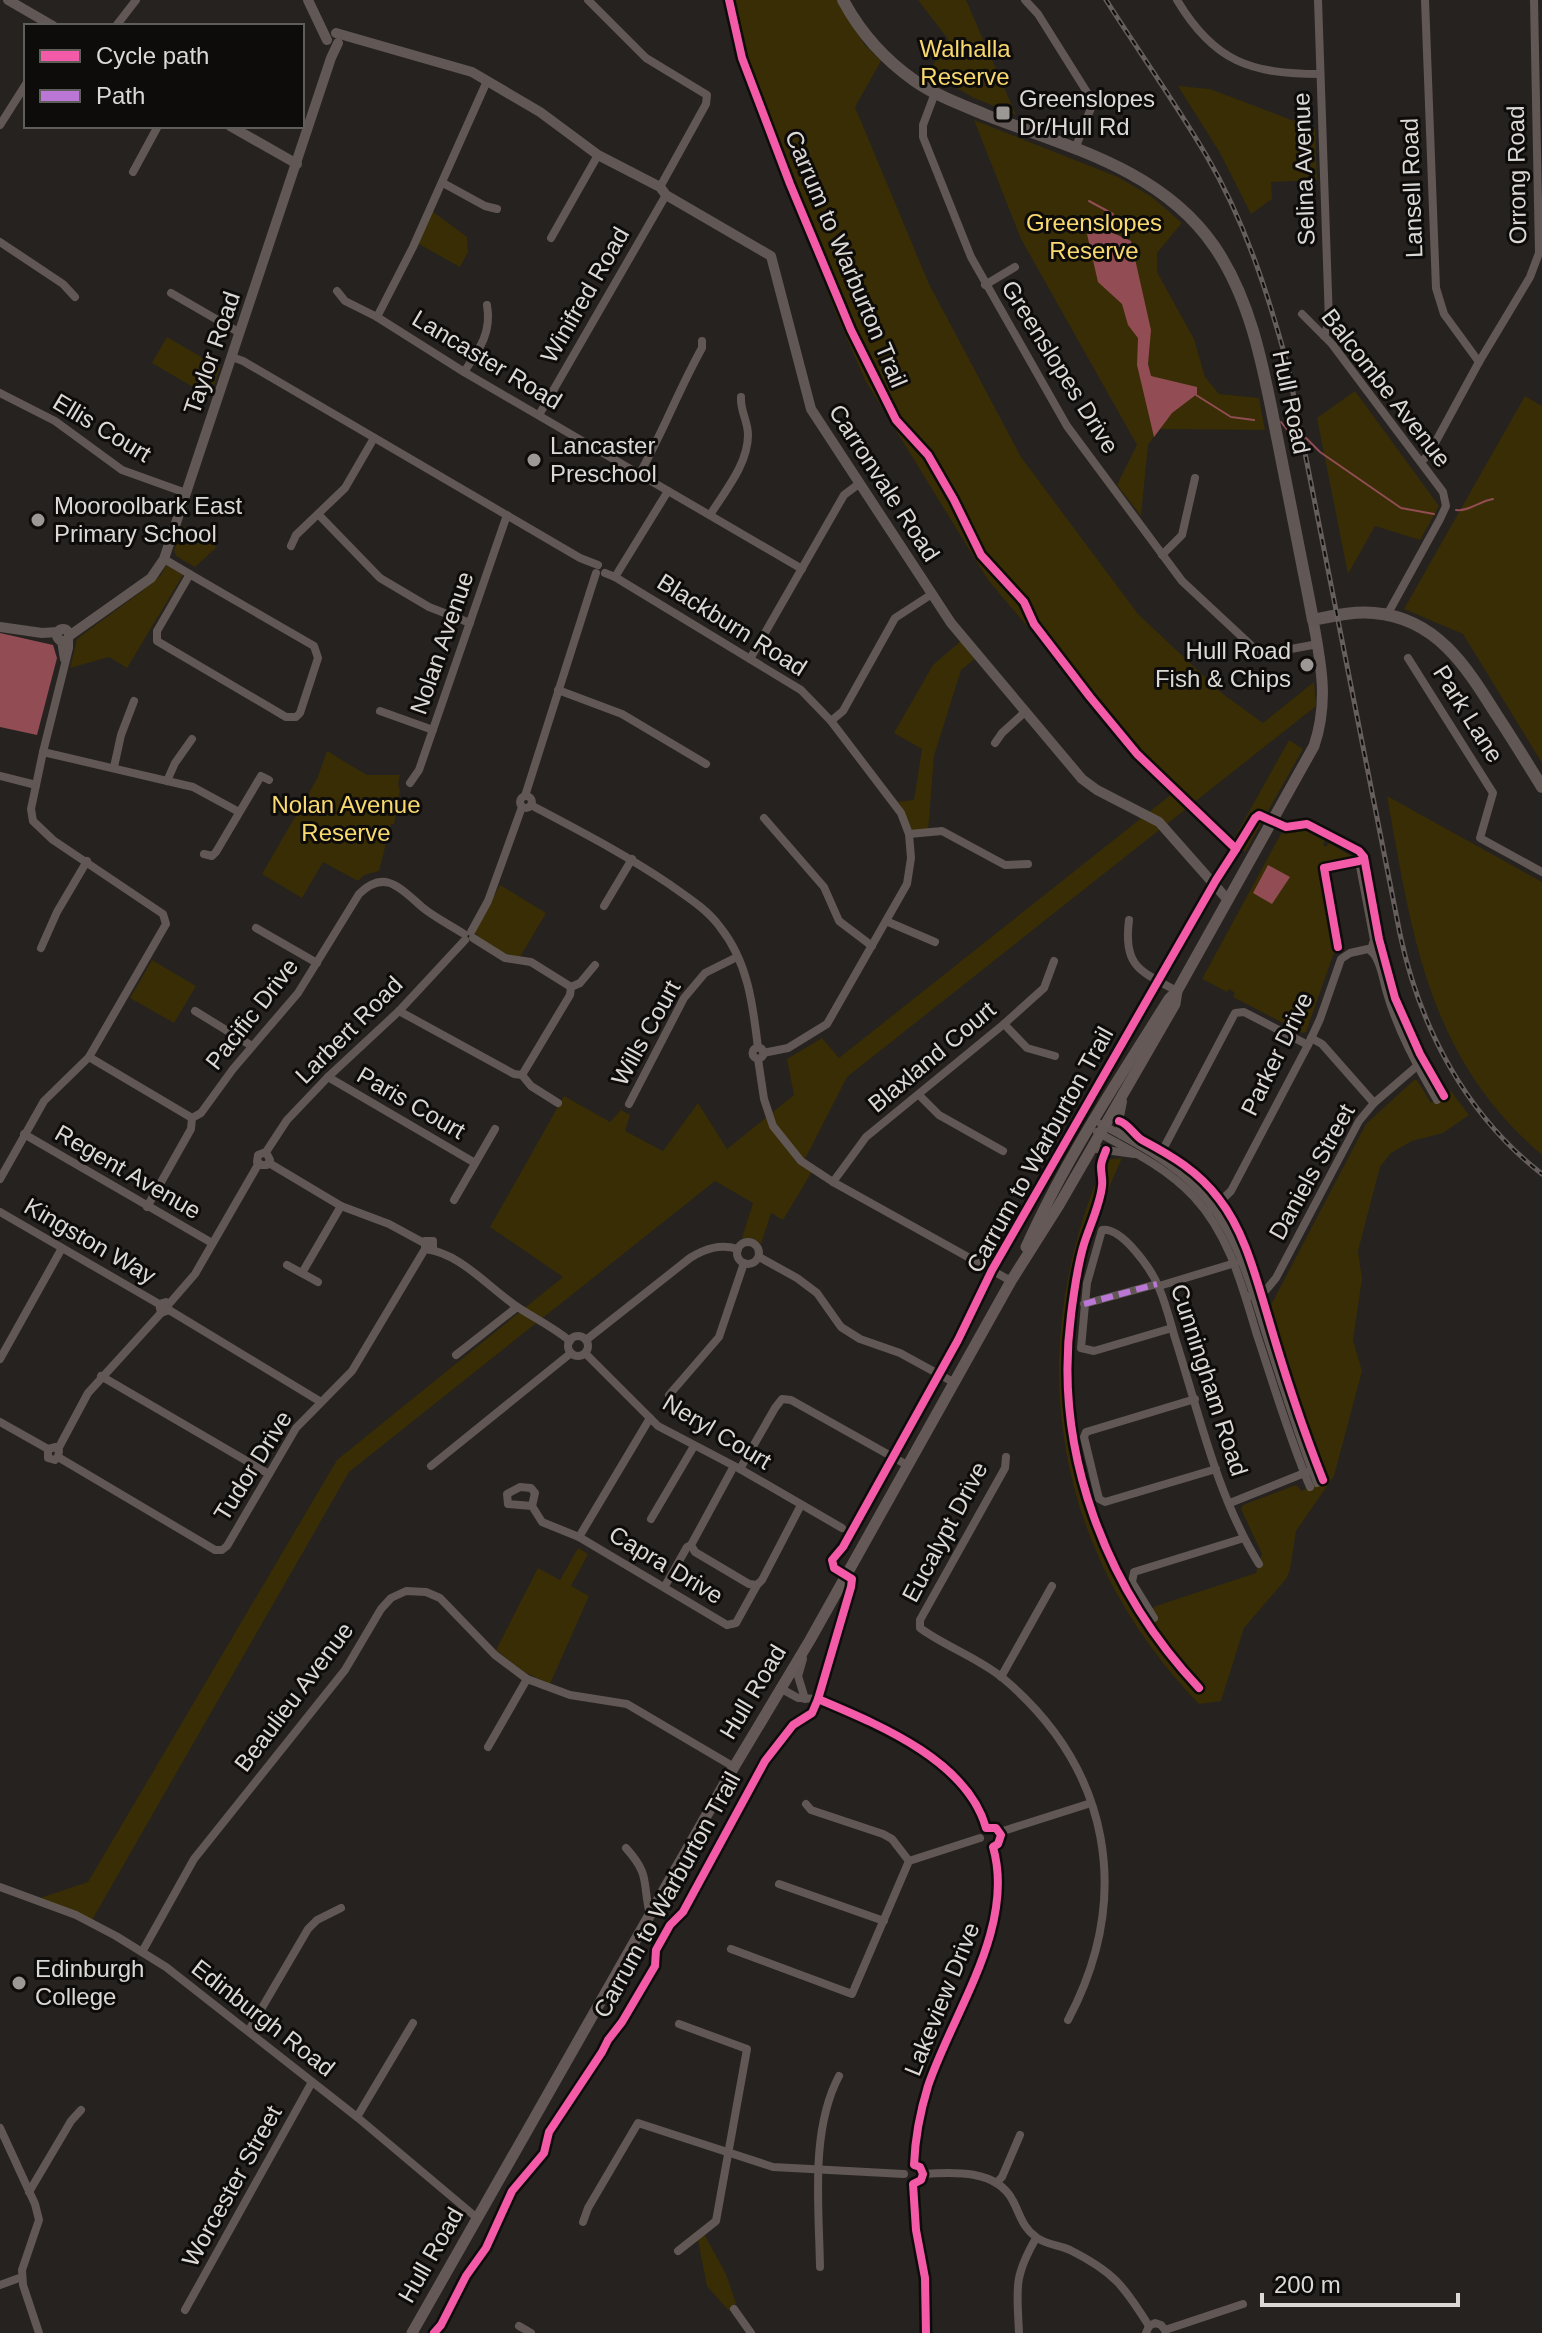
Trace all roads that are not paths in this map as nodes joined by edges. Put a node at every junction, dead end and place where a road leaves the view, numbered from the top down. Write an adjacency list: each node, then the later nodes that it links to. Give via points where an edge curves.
1 (8, 0): 11 (street)
2 (136, 0): 12 (street)
3 (308, 0): 13 (street, Taylor Road, via 319,28)
4 (588, 0): 27 (street, Winifred Road, via 646,58 707,95)
5 (843, 0): 18 (main road, Hull Road, via 881,51)
6 (1025, 0): 22 (street, via 1090,97 1091,108)
7 (1177, 0): 14 (street, via 1198,31 1234,59 1269,72)
8 (1318, 0): 14 (street, Selina Avenue)
9 (1425, 0): 43 (street, Lansell Road, via 1436,288 1444,314)
10 (1534, 0): 15 (street, Orrong Road)
11 (50, 24)
12 (118, 24)
13 (336, 39): 16 (street, Carronvale Road, via 459,67); 24 (street, Taylor Road)
14 (1320, 74): 40 (street, Selina Avenue, via 1329,322)
15 (1539, 78): 43 (street, Orrong Road, via 1539,253)
16 (487, 81): 23 (street, Carronvale Road); 26 (street, Lancaster Road)
17 (24, 87): 19 (street)
18 (935, 93): 22 (main road, Hull Road); 32 (street, Greenslopes Drive, via 923,137)
19 (0, 125)
20 (157, 128): 25 (street)
21 (234, 128): 24 (street)
22 (1075, 149): 67 (main road, Hull Road, via 1124,168 1171,199 1213,244 1229,272 1264,373)
23 (598, 155): 27 (street, Carronvale Road); 29 (street)
24 (297, 164): 39 (street, Taylor Road)
25 (133, 172)
26 (443, 183): 28 (street); 38 (street, Lancaster Road)
27 (663, 191): 47 (street, Winifred Road); 52 (street, Carronvale Road, via 771,256 811,409)
28 (497, 209)
29 (551, 238)
30 (0, 242): 35 (street)
31 (1015, 267): 32 (street)
32 (985, 285): 59 (street, Greenslopes Drive, via 1067,426)
33 (337, 291): 38 (street, via 345,301)
34 (171, 293): 39 (street)
35 (75, 297)
36 (487, 305): 44 (street, via 490,322 483,344)
37 (1300, 312): 40 (street, Balcombe Avenue)
38 (377, 317): 44 (street, Lancaster Road)
39 (240, 333): 42 (street, Taylor Road)
40 (1324, 336): 49 (street, Balcombe Avenue)
41 (702, 341): 50 (street)
42 (232, 357): 48 (street, Blackburn Road); 54 (street, Taylor Road)
43 (1479, 362): 49 (street, Orrong Road)
44 (464, 372): 47 (street, Lancaster Road)
45 (0, 393): 54 (street, Ellis Court, via 55,421 122,470)
46 (741, 397): 57 (street, via 748,453)
47 (539, 415): 50 (street, Lancaster Road)
48 (374, 438): 55 (street, via 345,488); 56 (street, Blackburn Road)
49 (1421, 462): 66 (street, Balcombe Avenue, via 1443,492 1446,506)
50 (640, 473): 53 (street, Lancaster Road)
51 (1195, 478): 59 (street, via 1182,535)
52 (860, 483): 61 (street, via 844,495); 65 (street, Carronvale Road)
53 (668, 491): 57 (street, Lancaster Road); 64 (street)
54 (186, 493): 60 (street, Taylor Road)
55 (318, 514): 58 (street); 68 (street, via 380,578 429,607)
56 (507, 515): 62 (street, Blackburn Road); 68 (street, Nolan Avenue)
57 (710, 515): 61 (street, Lancaster Road)
58 (291, 546)
59 (1162, 555): 71 (street, Greenslopes Drive, via 1182,581 1259,652)
60 (164, 559): 63 (street); 70 (street, Taylor Road, via 151,578)
61 (802, 569): 73 (street)
62 (601, 571): 64 (street, Blackburn Road); 74 (street)
63 (190, 574): 63 (street, via 317,649 296,717 286,717 157,641 157,631)
64 (615, 577): 73 (street, Blackburn Road)
65 (932, 594): 77 (street, Carronvale Road); 78 (street, via 895,618 843,711)
66 (1387, 615): 67 (main road, via 1360,612); 90 (main road, via 1425,629 1458,656)
67 (1313, 620): 71 (main road, Hull Road)
68 (470, 623): 79 (street, Nolan Avenue)
69 (0, 627): 70 (street)
70 (64, 636): 82 (street, via 69,648)
71 (1318, 644): 101 (main road, Hull Road, via 1324,683 1320,728)
72 (1408, 658): 100 (street, Park Lane, via 1493,793 1480,838)
73 (750, 659): 78 (street, Blackburn Road, via 801,690)
74 (558, 690): 83 (street, via 622,714); 91 (street)
75 (134, 701): 84 (street)
76 (380, 711): 79 (street)
77 (1026, 711): 81 (street); 101 (street, Carronvale Road, via 1082,779 1159,822)
78 (831, 721): 94 (street, Blackburn Road, via 901,813)
79 (433, 730): 88 (street, Nolan Avenue)
80 (192, 739): 87 (street)
81 (995, 743)
82 (43, 752): 84 (street); 89 (street)
83 (706, 764)
84 (114, 767): 87 (street)
85 (0, 776): 89 (street)
86 (269, 780): 92 (street, via 261,776)
87 (167, 781): 92 (street, via 202,790)
88 (410, 783)
89 (36, 785): 97 (street, via 31,809 36,826)
90 (1542, 787)
91 (526, 806): 96 (street); 106 (street, Larbert Road, via 488,901)
92 (239, 812): 95 (street, via 216,852)
93 (764, 818): 108 (street, via 824,887 839,921)
94 (909, 834): 99 (street, via 942,831 1005,865); 104 (street, Blackburn Road, via 907,884)
95 (204, 854)
96 (632, 859): 102 (street); 111 (street, via 696,903 720,927)
97 (87, 861): 109 (street); 125 (street, via 163,914 166,924)
98 (1359, 861): 110 (street, via 1374,940)
99 (1028, 864)
100 (1542, 872)
101 (1227, 899): 116 (main road, Hull Road)
102 (604, 906)
103 (1129, 920): 116 (street, via 1128,951 1134,965)
104 (886, 921): 107 (street); 108 (street, Blackburn Road)
105 (256, 928): 113 (street)
106 (468, 936): 113 (street, Pacific Drive, via 406,891 379,882 359,894); 115 (street, Pacific Drive, via 505,958 531,962); 118 (street, Larbert Road)
107 (935, 942)
108 (872, 946): 122 (street, Blackburn Road, via 827,1024 803,1042)
109 (41, 948)
110 (1371, 950): 120 (street, Parker Drive, via 1341,959); 126 (street)
111 (737, 957): 122 (street, via 748,985); 133 (street, Wills Court, via 705,973 684,998)
112 (1054, 961): 119 (street, Blaxland Court, via 1044,988)
113 (317, 963): 121 (street, Pacific Drive, via 291,1003)
114 (595, 965): 115 (street)
115 (571, 987): 127 (street)
116 (1177, 991): 123 (main road, Hull Road); 135 (main road, Hull Road)
117 (195, 1011): 121 (street)
118 (399, 1011): 127 (street); 128 (street, Larbert Road)
119 (1004, 1024): 124 (street, via 1027,1048); 129 (street, Blaxland Court)
120 (1310, 1042): 132 (street, via 1322,1044); 143 (street, via 1245,1012 1235,1013); 152 (street, Parker Drive, via 1231,1191)
121 (252, 1046): 134 (street, Pacific Drive)
122 (760, 1053): 148 (street, via 764,1099 776,1133 801,1161)
123 (1146, 1054): 135 (main road, Hull Road); 138 (street, via 1122,1102)
124 (1055, 1056)
125 (89, 1057): 134 (street); 137 (street, via 51,1093)
126 (1417, 1066): 130 (street); 132 (street, Daniels Street)
127 (522, 1075): 131 (street)
128 (328, 1077): 141 (street, Larbert Road, via 287,1120); 146 (street, Paris Court)
129 (919, 1095): 140 (street, via 939,1115); 148 (street, Blaxland Court, via 866,1137)
130 (1437, 1100)
131 (558, 1103)
132 (1374, 1103): 166 (street, Daniels Street, via 1359,1121 1276,1278 1266,1290)
133 (629, 1104)
134 (192, 1118): 151 (street, via 191,1129)
135 (1096, 1126): 138 (street); 139 (main road, Hull Road); 142 (street); 163 (main road, Hull Road, via 1058,1181)
136 (495, 1129): 146 (street, Paris Court)
137 (24, 1134): 147 (street); 151 (street, Regent Avenue)
138 (1121, 1136): 143 (street)
139 (1091, 1148): 142 (street); 163 (main road, Hull Road)
140 (1003, 1151)
141 (266, 1152): 144 (street, via 258,1155); 145 (street)
142 (1138, 1154): 152 (street)
143 (1159, 1157): 152 (street, via 1185,1177)
144 (259, 1163): 145 (street); 154 (street)
145 (269, 1163): 150 (street)
146 (475, 1163): 149 (street, Paris Court)
147 (0, 1179)
148 (833, 1182): 163 (street)
149 (454, 1200)
150 (341, 1206): 155 (street, via 389,1224); 162 (street)
151 (147, 1207): 154 (street, Regent Avenue)
152 (1211, 1211): 160 (street); 166 (street, via 1238,1249)
153 (0, 1212): 156 (street, Kingston Way)
154 (212, 1243): 169 (street, via 195,1274)
155 (427, 1247): 168 (street, via 469,1268); 181 (street, Tudor Drive, via 352,1371)
156 (62, 1248): 169 (street, Kingston Way); 176 (street)
157 (738, 1249): 158 (street, via 753,1242); 159 (street); 171 (street, via 716,1247 690,1258)
158 (759, 1257): 159 (street); 178 (street, via 817,1293 841,1327)
159 (744, 1263): 179 (street, via 719,1337)
160 (1235, 1263): 165 (street); 166 (street)
161 (287, 1265): 162 (street)
162 (302, 1273): 164 (street)
163 (1011, 1281): 178 (main road, Hull Road)
164 (318, 1282)
165 (1158, 1285): 167 (street); 167 (street, Cunningham Road, via 1127,1243 1108,1229 1100,1232); 170 (street, Cunningham Road)
166 (1250, 1296): 191 (street)
167 (1084, 1304): 170 (street, via 1080,1343 1086,1351)
168 (517, 1307): 172 (street); 175 (street)
169 (164, 1308): 177 (street); 181 (street, Kingston Way)
170 (1172, 1328): 180 (street, Cunningham Road)
171 (586, 1340): 172 (street, via 578,1336); 174 (street)
172 (570, 1341): 173 (street)
173 (571, 1353): 174 (street); 188 (street)
174 (585, 1353): 182 (street, Neryl Court)
175 (456, 1355)
176 (0, 1359)
177 (101, 1376): 185 (street); 192 (street)
178 (953, 1382): 187 (main road, Hull Road)
179 (669, 1395)
180 (1195, 1399): 190 (street, Cunningham Road); 190 (street, via 1086,1432 1099,1499 1105,1502)
181 (321, 1402): 192 (street, Tudor Drive, via 296,1428)
182 (650, 1418): 184 (street, Neryl Court); 199 (street)
183 (0, 1422): 185 (street)
184 (694, 1446): 189 (street, Neryl Court); 197 (street)
185 (58, 1453): 192 (street, Tudor Drive, via 215,1550 227,1546)
186 (1006, 1457): 208 (street, Eucalypt Drive, via 1005,1468 920,1620 920,1628)
187 (907, 1465): 189 (street, via 782,1399); 207 (main road, Hull Road)
188 (431, 1466)
189 (737, 1468): 195 (street, Neryl Court); 201 (street)
190 (1216, 1469): 194 (street, Cunningham Road)
191 (1308, 1472): 193 (street); 194 (street)
192 (269, 1474)
193 (1314, 1485)
194 (1230, 1503): 200 (street, Cunningham Road)
195 (801, 1505): 198 (street, Neryl Court); 203 (street)
196 (532, 1506): 199 (street, Capra Drive, via 542,1522)
197 (651, 1519)
198 (842, 1528)
199 (579, 1537): 204 (street, Capra Drive)
200 (1244, 1538): 202 (street, Cunningham Road); 206 (street, via 1134,1572 1132,1582)
201 (691, 1545): 203 (street); 204 (street)
202 (1259, 1564)
203 (757, 1585): 204 (street, Capra Drive, via 730,1626)
204 (665, 1586)
205 (1052, 1586): 208 (street)
206 (1154, 1618)
207 (810, 1640): 210 (main road, Hull Road); 211 (street, via 798,1670)
208 (1001, 1677): 214 (street, Eucalypt Drive, via 1061,1740)
209 (527, 1679): 212 (street); 213 (street, Beaulieu Avenue, via 570,1695 627,1704); 228 (street, Beaulieu Avenue, via 495,1655 440,1598 416,1590 391,1598 345,1670 194,1859)
210 (780, 1688): 211 (street); 213 (main road, Hull Road)
211 (805, 1699): 216 (street, via 855,1715 934,1758 962,1786)
212 (488, 1747)
213 (734, 1767): 225 (main road, Hull Road)
214 (1091, 1803): 217 (street); 229 (street, Eucalypt Drive, via 1103,1851 1102,1919 1095,1959)
215 (806, 1804): 221 (street, via 892,1839)
216 (986, 1828): 217 (street); 218 (street)
217 (1000, 1832): 219 (street, via 1000,1842)
218 (980, 1838): 219 (street); 221 (street)
219 (993, 1847): 240 (street, Lakeview Drive, via 996,1915 929,2084)
220 (626, 1848): 225 (street, via 646,1877)
221 (909, 1861): 226 (street)
222 (779, 1884): 226 (street)
223 (0, 1887): 228 (street, Edinburgh Road, via 76,1915)
224 (341, 1908): 232 (street, via 308,1929)
225 (650, 1915): 247 (main road, Hull Road)
226 (884, 1921): 227 (street, via 852,1994)
227 (731, 1949)
228 (142, 1952): 232 (street, Edinburgh Road)
229 (1068, 2020)
230 (413, 2023): 236 (street)
231 (679, 2024): 239 (street, via 747,2049)
232 (249, 2030): 234 (street, Edinburgh Road)
233 (839, 2076): 241 (street, via 826,2104)
234 (312, 2082): 236 (street, Edinburgh Road); 256 (street, Worcester Street)
235 (81, 2110): 246 (street)
236 (357, 2117): 247 (street, Edinburgh Road)
237 (0, 2128): 246 (street)
238 (1020, 2135): 244 (street)
239 (728, 2152): 241 (street, via 773,2167); 248 (street, via 638,2123); 250 (street, via 716,2221)
240 (914, 2165): 242 (street); 243 (street)
241 (820, 2171): 242 (street); 251 (street)
242 (904, 2174): 245 (street)
243 (923, 2174): 244 (street, via 952,2172); 245 (street)
244 (996, 2183): 249 (street, via 1009,2194)
245 (913, 2184): 264 (street)
246 (29, 2192): 252 (street, via 39,2220)
247 (477, 2218): 261 (main road, Hull Road)
248 (583, 2222)
249 (1036, 2238): 258 (street, via 1110,2274 1126,2289); 265 (street, via 1017,2283)
250 (678, 2251)
251 (820, 2267)
252 (22, 2277): 253 (street); 260 (street)
253 (0, 2285)
254 (1243, 2304): 259 (street)
255 (734, 2309): 263 (street)
256 (185, 2310)
257 (519, 2326): 262 (street)
258 (1148, 2330): 259 (street, via 1155,2323)
259 (1165, 2332)
260 (39, 2333)
261 (412, 2333)
262 (531, 2333)
263 (751, 2333)
264 (926, 2333)
265 (1019, 2333)

